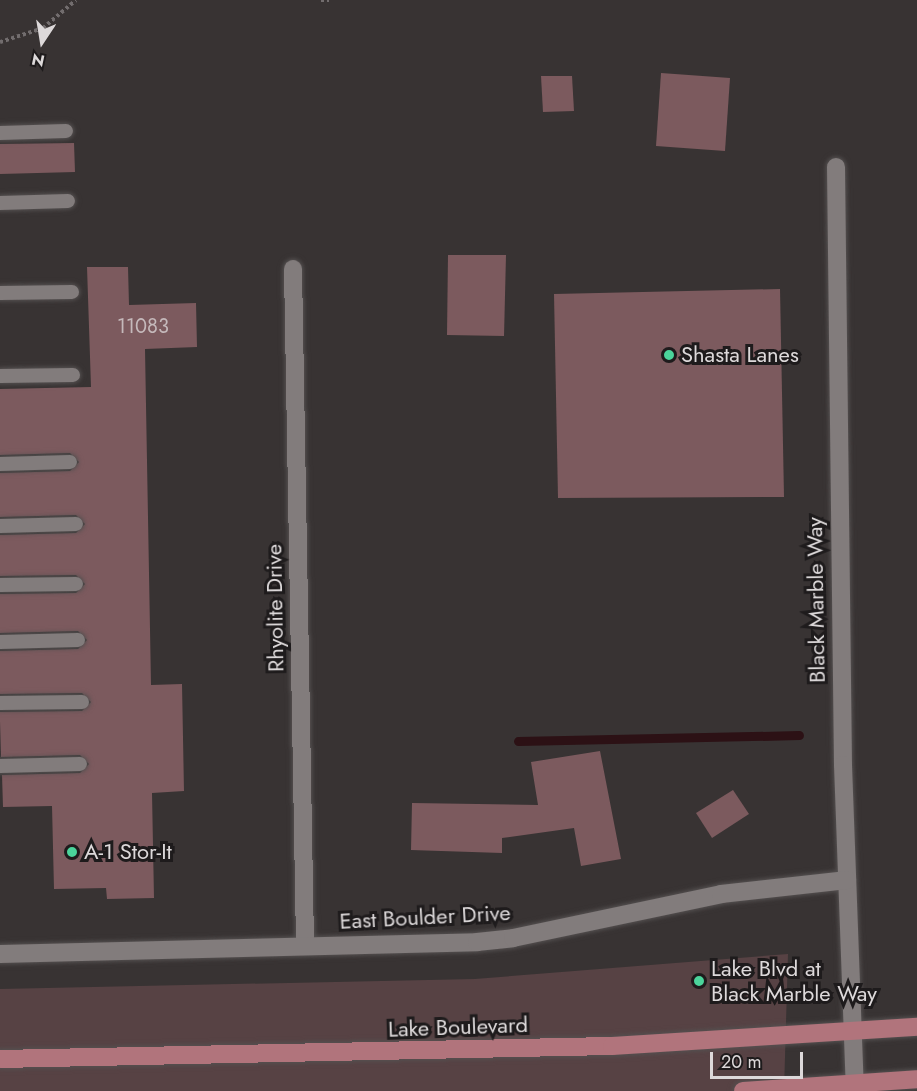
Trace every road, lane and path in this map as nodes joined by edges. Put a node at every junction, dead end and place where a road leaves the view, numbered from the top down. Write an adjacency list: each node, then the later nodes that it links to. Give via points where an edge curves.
1 (76, 0): 4 (path, via 44,28)
2 (321, 0): 3 (path)
3 (329, 0)
4 (0, 42)
5 (66, 131): 6 (lane)
6 (0, 133)
7 (836, 167): 27 (street, Black Marble Way)
8 (68, 201): 9 (lane)
9 (0, 203)
10 (293, 269): 28 (street, Rhyolite Drive)
11 (72, 292): 12 (lane)
12 (0, 293)
13 (73, 375): 14 (lane)
14 (0, 376)
15 (70, 462): 16 (lane)
16 (0, 464)
17 (76, 524): 18 (lane)
18 (0, 526)
19 (76, 584): 20 (lane)
20 (0, 585)
21 (78, 640): 22 (lane)
22 (0, 642)
23 (82, 702): 24 (lane)
24 (0, 704)
25 (80, 764): 26 (lane)
26 (0, 766)
27 (847, 880): 28 (street, East Boulder Drive, via 721,894 513,938); 31 (street, Black Marble Way)
28 (305, 946): 29 (street, East Boulder Drive)
29 (0, 954)
30 (917, 1027): 31 (main road, Lake Boulevard)
31 (853, 1032): 32 (main road, Lake Boulevard, via 434,1051); 34 (street, Black Marble Way)
32 (0, 1059)
33 (917, 1079): 34 (main road)
34 (855, 1088): 35 (main road)
35 (743, 1091)

